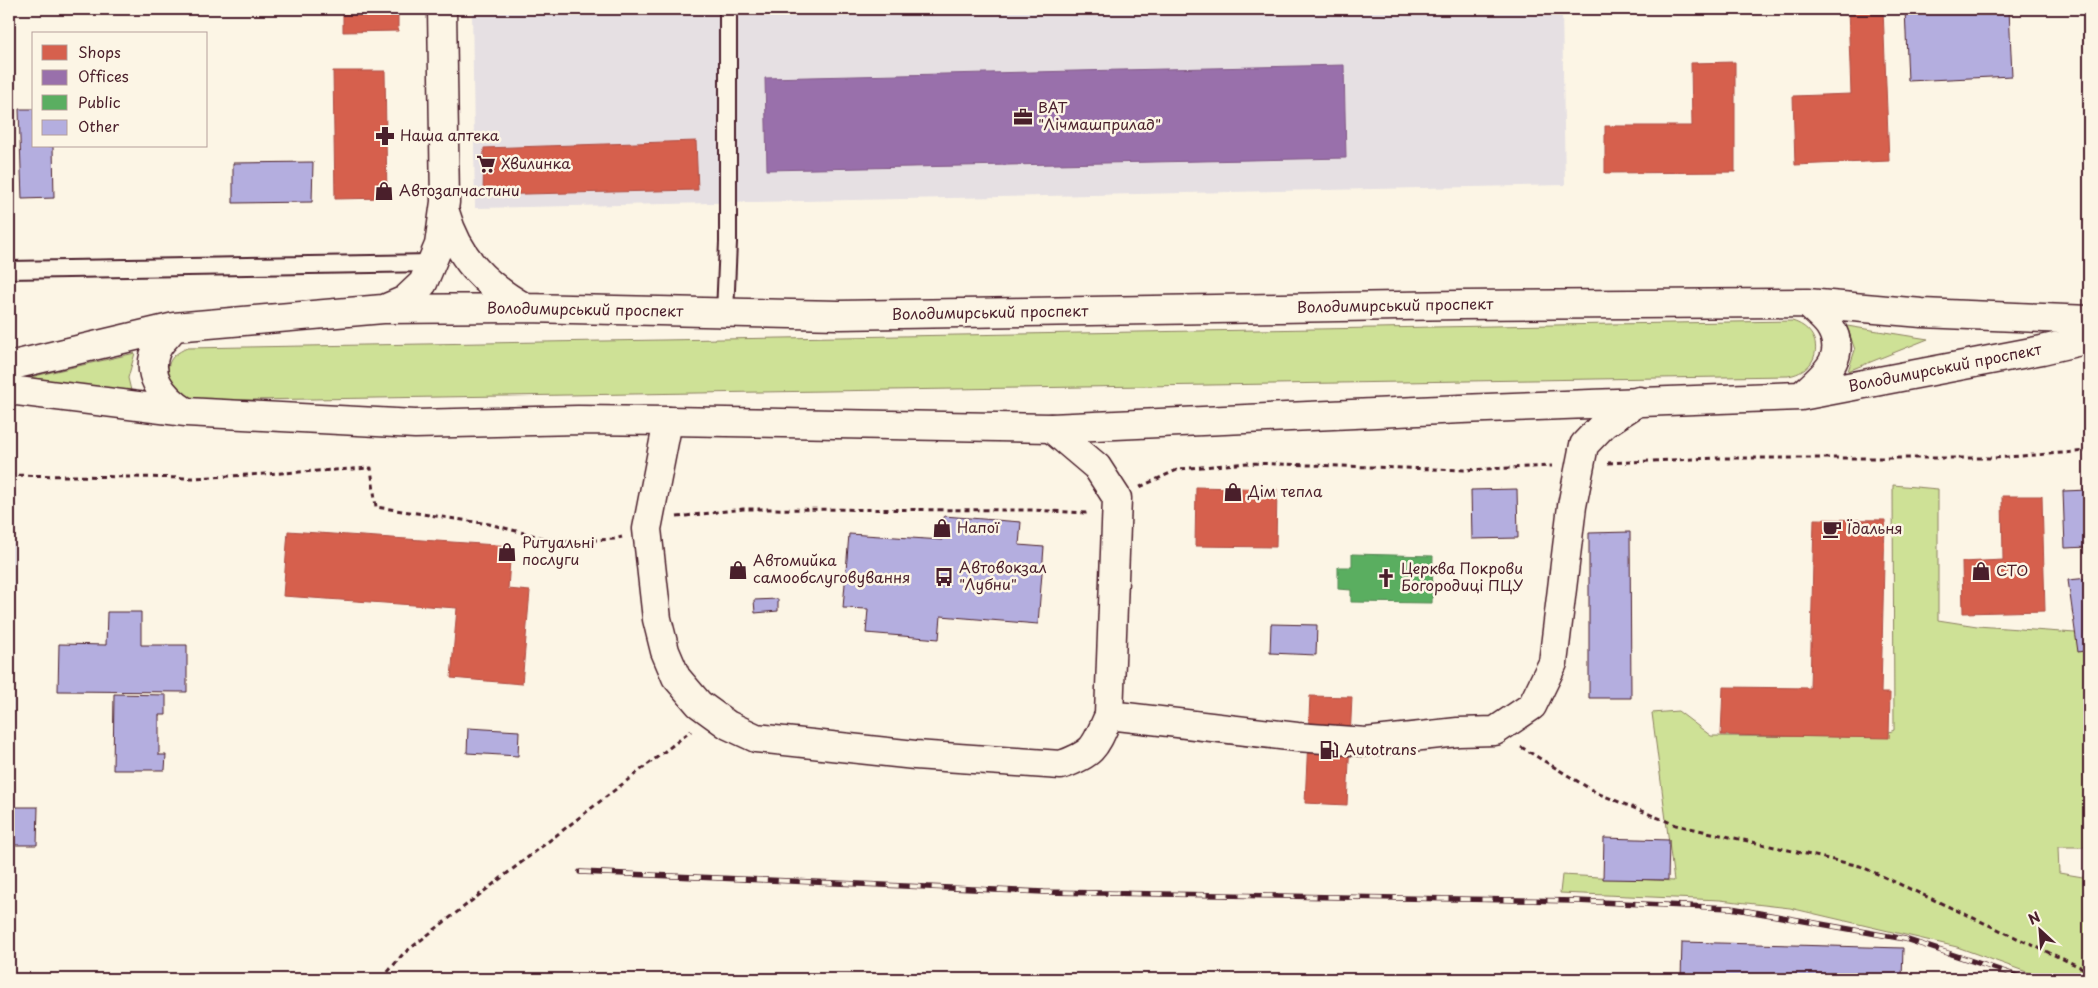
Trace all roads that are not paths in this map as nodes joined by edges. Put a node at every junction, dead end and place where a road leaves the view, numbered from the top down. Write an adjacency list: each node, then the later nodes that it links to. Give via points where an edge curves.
1 (442, 9): 3 (main road)
2 (728, 9): 10 (lane)
3 (445, 211): 4 (main road, via 440,245); 5 (main road, via 450,232)
4 (433, 263): 5 (main road); 6 (lane); 9 (main road, via 423,283 405,300)
5 (471, 266): 8 (main road, via 489,284)
6 (9, 270)
7 (1807, 303): 10 (main road, Володимирський проспект, via 840,315); 11 (main road, Володимирський проспект, via 1922,313); 16 (main road, Володимирський проспект, via 1829,325 1836,341 1836,357 1828,371)
8 (526, 308): 9 (main road, Володимирський проспект); 10 (main road, Володимирський проспект)
9 (383, 309): 12 (main road, Володимирський проспект)
10 (725, 312)
11 (2089, 320)
12 (174, 327): 14 (main road, Володимирський проспект); 18 (main road, via 159,346 153,365 156,383 172,403)
13 (2089, 339): 16 (main road, Володимирський проспект)
14 (9, 366)
15 (9, 390): 18 (main road, Володимирський проспект)
16 (1801, 396): 17 (main road, Володимирський проспект)
17 (1639, 401): 20 (main road, Володимирський проспект); 21 (main road, via 1604,424 1584,445 1572,506 1553,663 1532,706 1495,731 1366,742)
18 (186, 412): 19 (main road, Володимирський проспект, via 415,424)
19 (668, 421): 20 (main road, Володимирський проспект); 21 (main road, via 648,529 657,619 664,651 676,677 699,704 728,725 756,738 1061,766 1083,758 1097,744)
20 (1051, 428): 21 (main road, via 1097,467 1116,498)
21 (1109, 715)

